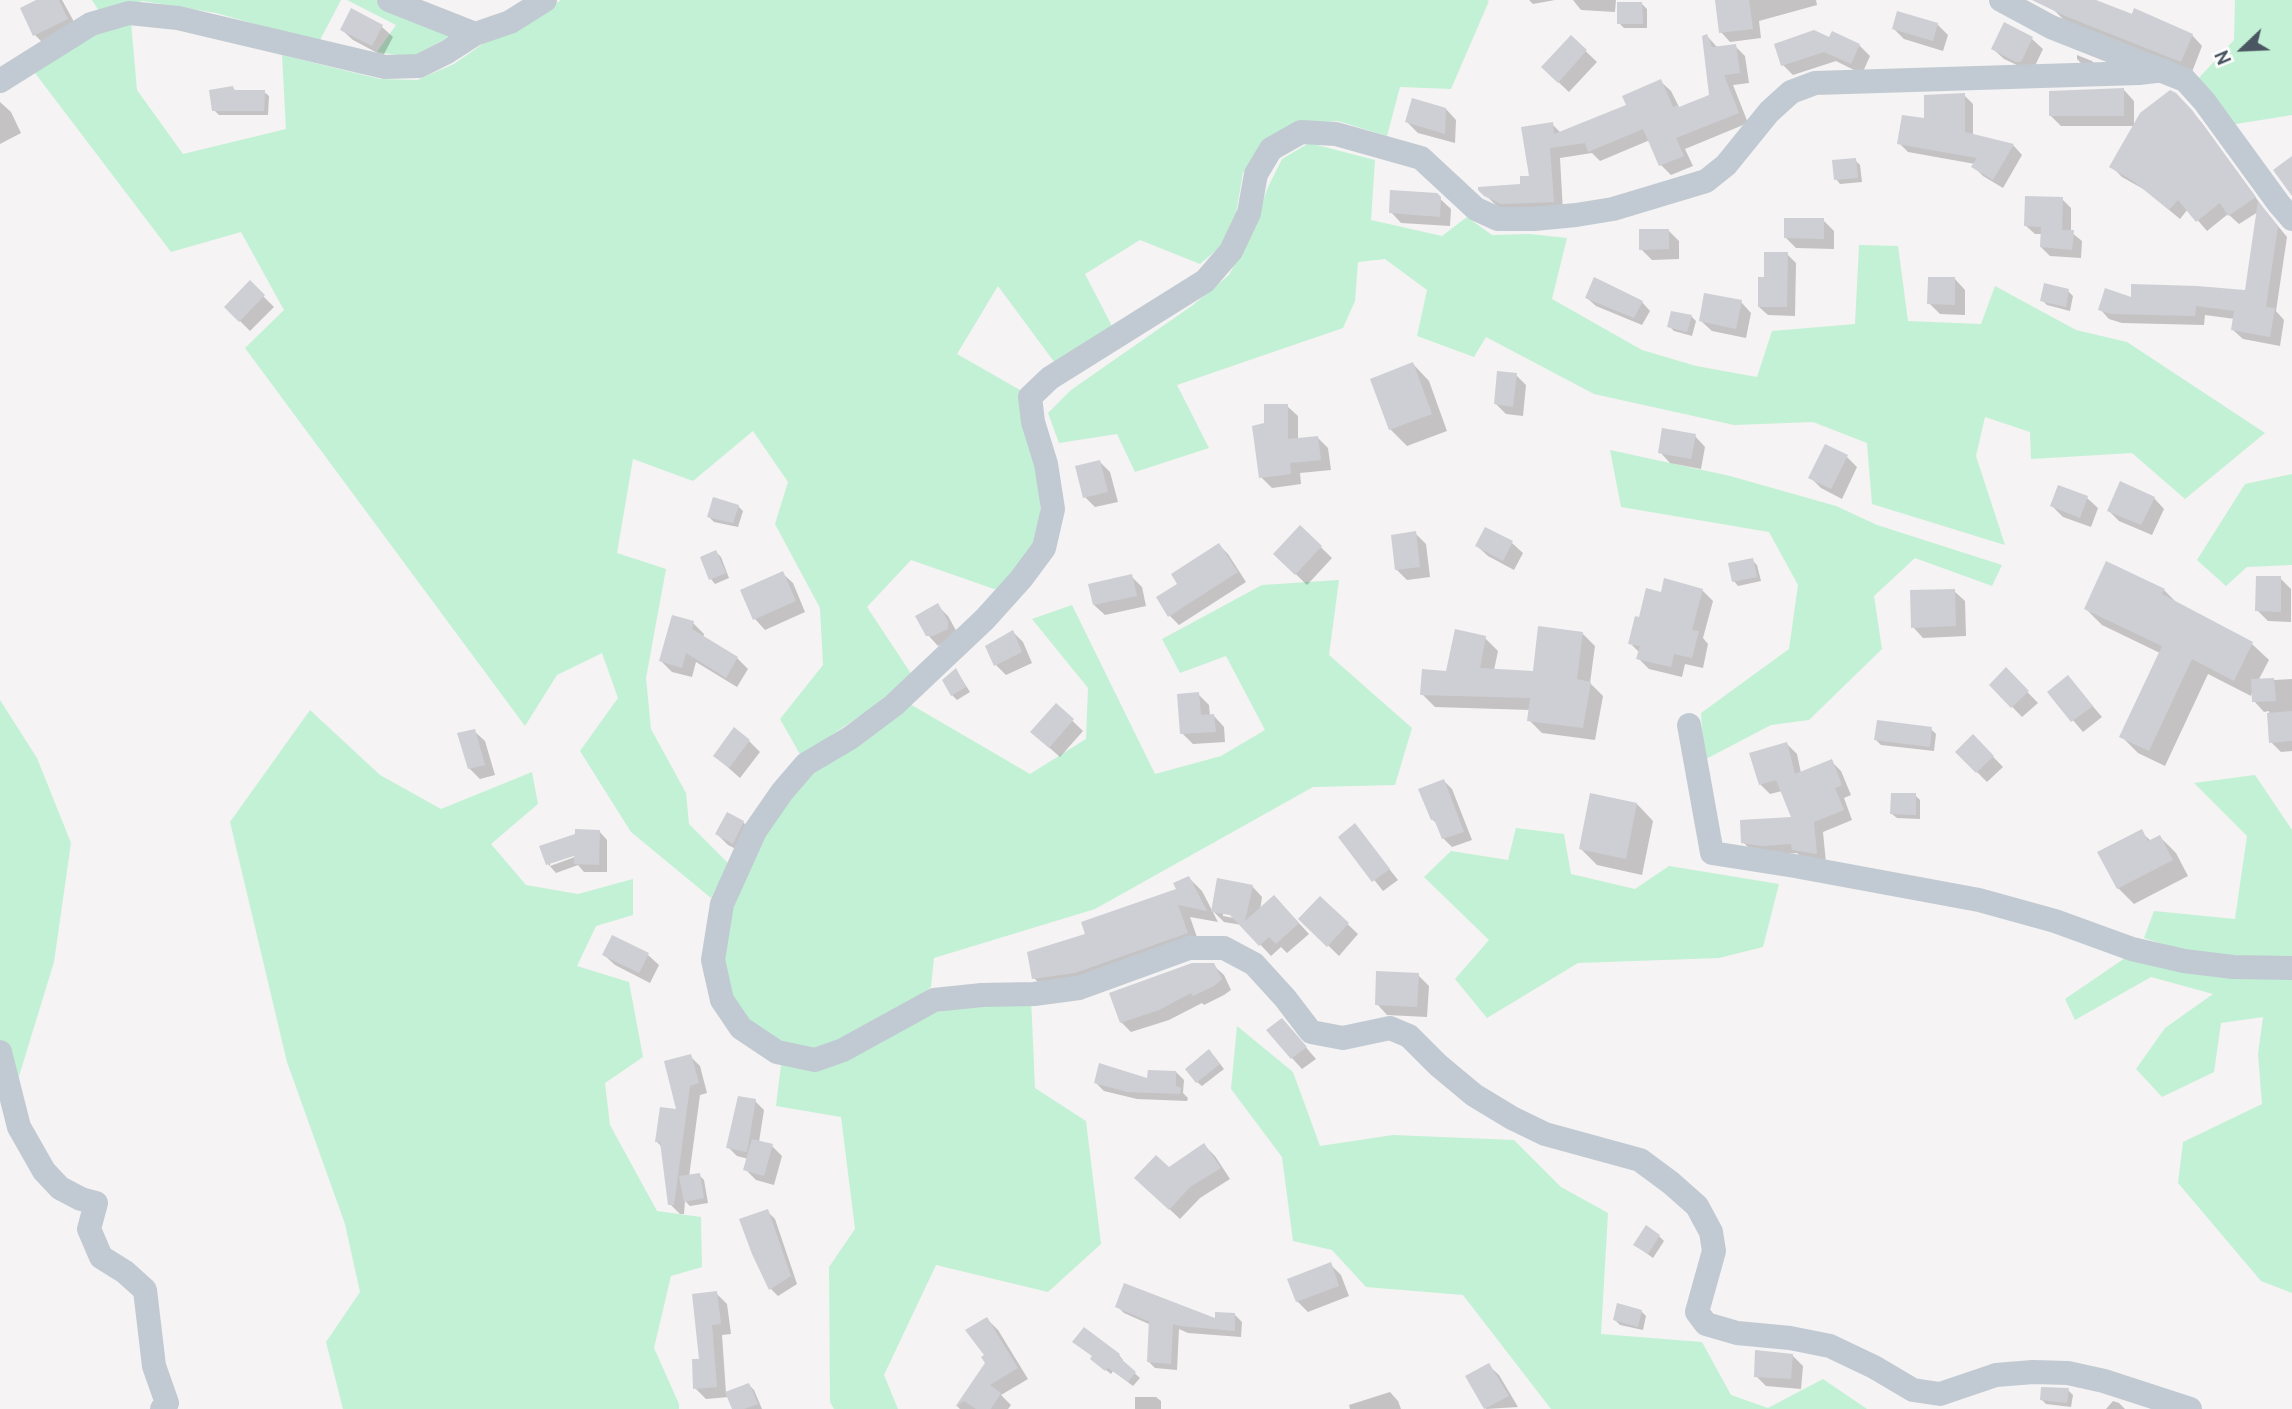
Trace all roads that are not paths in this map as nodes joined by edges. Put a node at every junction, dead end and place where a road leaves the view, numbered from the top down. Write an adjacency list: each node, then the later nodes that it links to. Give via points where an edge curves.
1 (389, 0): 4 (street)
2 (545, 0): 4 (street, via 510,22)
3 (2001, 0): 5 (street, via 2051,27)
4 (475, 34): 6 (street, via 419,66 385,68 178,18 130,13 92,24)
5 (2164, 71): 7 (street, via 2185,80 2204,101); 12 (street, via 1815,83 1791,92 1706,181 1613,209 1534,219 1498,219 1476,209 1421,158 1336,134 1301,132 1271,149 1256,174 1249,213 1231,251 1205,281 1050,379 1030,397 1053,509 1044,548 985,619 894,705 806,764 782,792 755,831 722,904 713,960 722,999 741,1028 777,1052 815,1060 843,1050 934,1000 1079,988 1189,948 1224,948 1254,964 1311,1032 1343,1038 1390,1028 1409,1036 1474,1095 1512,1118 1545,1134 1640,1160 1671,1182 1697,1206 1711,1232 1714,1251 1696,1312 1706,1324 1830,1346 1913,1390 1940,1394 1996,1375 2068,1373)
6 (0, 81)
7 (2292, 219)
8 (1689, 725): 9 (street, via 1712,853 1979,900 2184,961)
9 (2292, 968)
10 (0, 1052): 11 (street, via 19,1127 44,1171 60,1188 96,1203 89,1230 102,1257 145,1290 154,1366 167,1403)
11 (162, 1409)
12 (2190, 1409)

